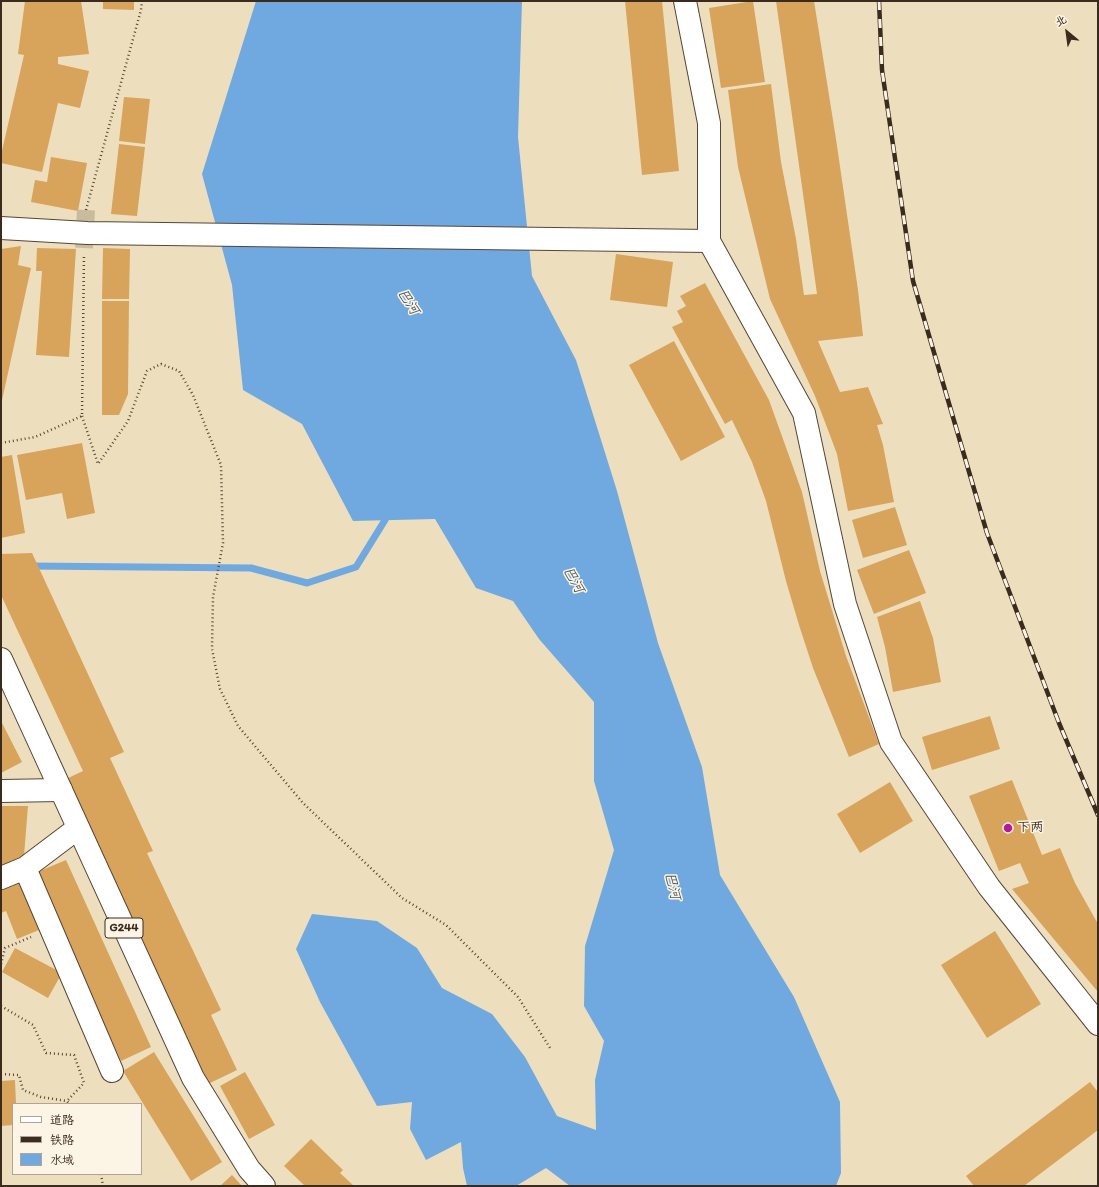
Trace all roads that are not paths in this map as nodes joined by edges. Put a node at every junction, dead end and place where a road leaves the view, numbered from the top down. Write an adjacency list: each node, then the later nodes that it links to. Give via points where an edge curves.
1 (685, 1): 3 (main road, via 709,123)
2 (1, 228): 3 (main road, via 86,241)
3 (710, 241): 10 (main road, via 804,413 845,604 891,742 989,887)
4 (1, 660): 5 (main road, G244)
5 (61, 790): 6 (main road); 7 (main road, G244)
6 (1, 791)
7 (78, 828): 8 (main road); 12 (main road, G244, via 193,1078 249,1169)
8 (25, 868): 9 (main road); 11 (main road)
9 (1, 878)
10 (1098, 1024)
11 (112, 1071)
12 (264, 1186)

